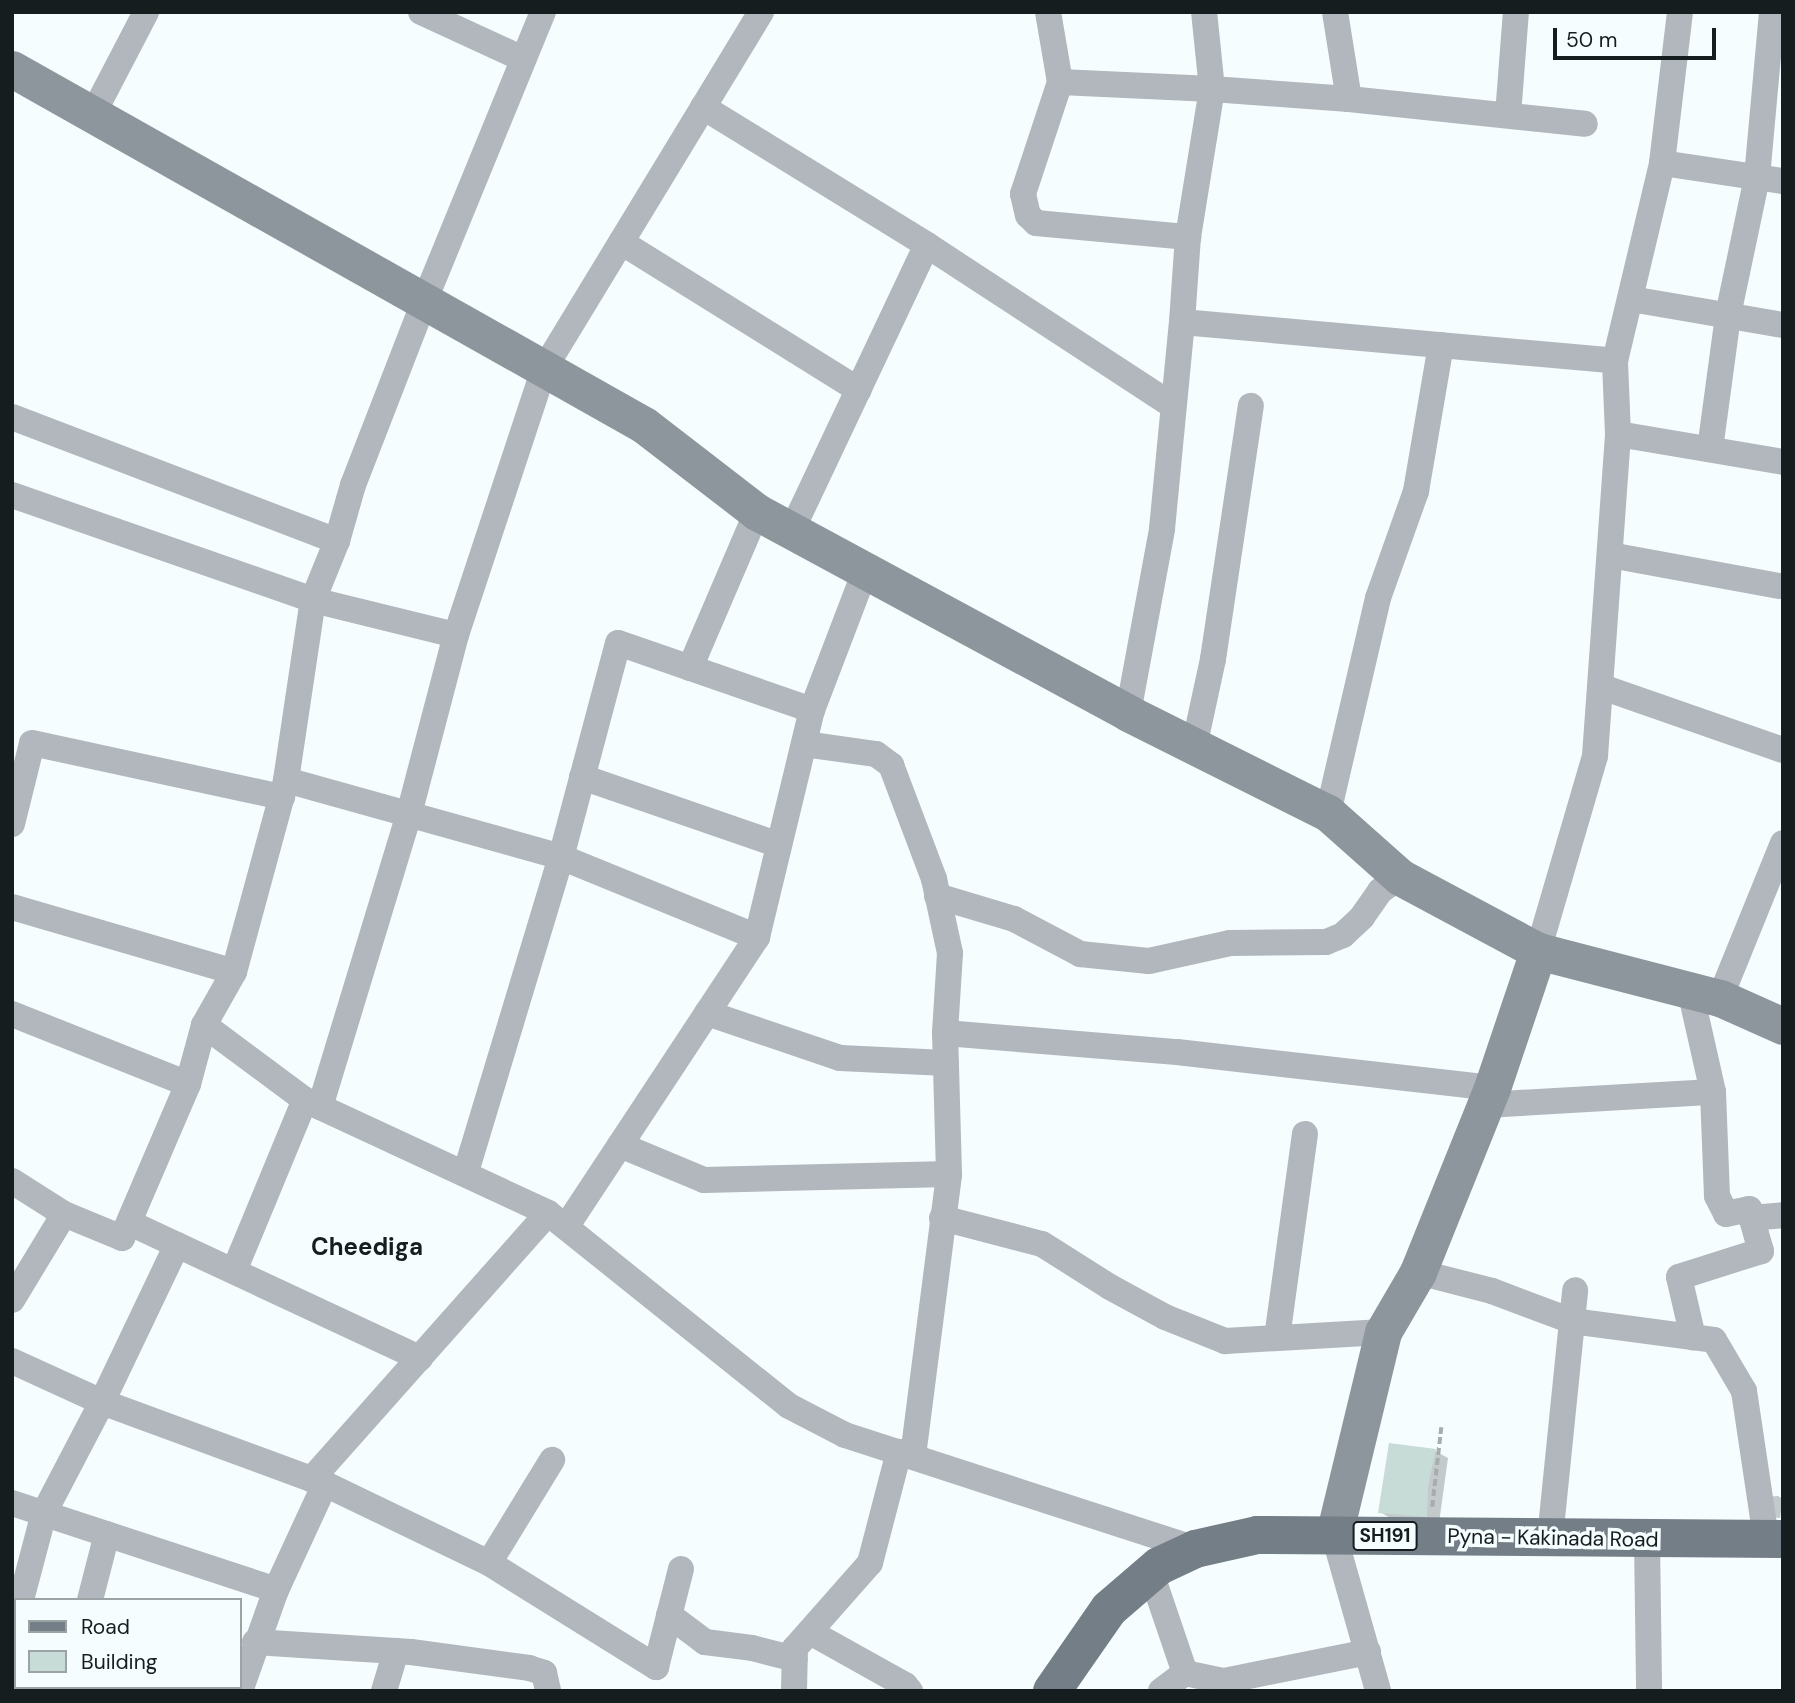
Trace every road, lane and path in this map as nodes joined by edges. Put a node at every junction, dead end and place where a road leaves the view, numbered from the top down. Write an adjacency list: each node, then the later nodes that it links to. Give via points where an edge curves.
1 (146, 12): 17 (street)
2 (421, 12): 11 (street)
3 (543, 12): 11 (street)
4 (761, 12): 16 (street)
5 (1048, 12): 13 (street)
6 (1204, 12): 14 (street)
7 (1335, 12): 15 (street)
8 (1517, 12): 18 (street)
9 (1680, 12): 20 (street)
10 (1772, 12): 21 (street)
11 (523, 59): 26 (street)
12 (12, 69): 17 (street)
13 (1060, 82): 14 (street); 22 (street, via 1023,194 1028,215 1036,223)
14 (1212, 89): 15 (street); 22 (street)
15 (1349, 99): 18 (street)
16 (703, 107): 23 (street); 24 (street)
17 (93, 114): 26 (street)
18 (1508, 116): 19 (street)
19 (1585, 124)
20 (1661, 163): 21 (street); 25 (street)
21 (1770, 179): 27 (street)
22 (1188, 237): 28 (street)
23 (621, 242): 32 (street); 33 (street)
24 (927, 245): 33 (street); 34 (street)
25 (1631, 299): 27 (street); 31 (street)
26 (424, 302): 32 (street); 43 (street, via 353,485)
27 (1728, 316): 29 (street); 38 (street)
28 (1182, 322): 30 (street); 34 (street)
29 (1783, 325)
30 (1441, 345): 31 (street); 59 (street, via 1416,491 1378,598)
31 (1615, 361): 37 (street)
32 (544, 369): 41 (street, via 644,425); 48 (street)
33 (859, 390): 42 (street)
34 (1173, 405): 52 (street, via 1162,529)
35 (1251, 406): 55 (street, via 1213,659)
36 (12, 417): 43 (street)
37 (1618, 434): 38 (street); 44 (street)
38 (1710, 449): 39 (street)
39 (1783, 462)
40 (12, 495): 47 (street)
41 (757, 512): 42 (street); 49 (street)
42 (792, 530): 45 (street)
43 (337, 541): 47 (street)
44 (1610, 555): 46 (street); 50 (street)
45 (865, 570): 51 (street); 52 (street)
46 (1779, 586)
47 (313, 600): 48 (street); 58 (street)
48 (456, 635): 60 (street)
49 (690, 668): 51 (street); 57 (street, via 618,643)
50 (1602, 687): 56 (street); 69 (street, via 1595,756)
51 (812, 710): 54 (street)
52 (1128, 713): 55 (street)
53 (22, 740): 58 (street); 61 (street)
54 (804, 744): 63 (street); 66 (street, via 876,754 891,765)
55 (1194, 747): 59 (street)
56 (1783, 750)
57 (582, 777): 63 (street); 64 (street)
58 (284, 788): 60 (street); 70 (street)
59 (1328, 813): 65 (street)
60 (409, 814): 64 (street); 81 (street)
61 (12, 824)
62 (1783, 843): 71 (street)
63 (779, 845): 68 (street)
64 (561, 857): 68 (street); 84 (street)
65 (1400, 877): 66 (street, via 1380,891 1343,934 1325,942 1230,943 1149,961 1080,954 1014,919); 69 (street)
66 (937, 896): 76 (street, via 950,953)
67 (12, 907): 70 (street)
68 (757, 937): 72 (street)
69 (1538, 951): 71 (street); 80 (street)
70 (233, 972): 74 (street)
71 (1705, 994): 75 (street); 79 (street)
72 (707, 1013): 77 (street, via 840,1058); 83 (street)
73 (12, 1014): 78 (street)
74 (204, 1025): 78 (street); 81 (street)
75 (1783, 1026)
76 (945, 1033): 77 (street); 80 (street, via 1177,1052)
77 (946, 1063): 85 (street)
78 (188, 1084): 92 (street)
79 (1713, 1091): 80 (street); 90 (street, via 1717,1196 1726,1214 1749,1209)
80 (1489, 1096): 96 (street)
81 (313, 1104): 84 (street); 95 (street)
82 (1305, 1134): 102 (street)
83 (620, 1145): 85 (street, via 704,1180); 91 (street)
84 (465, 1174): 91 (street)
85 (949, 1174): 89 (street)
86 (12, 1181): 87 (street)
87 (64, 1214): 92 (street, via 122,1238); 94 (street)
88 (1783, 1215): 90 (street)
89 (942, 1217): 102 (street, via 1042,1244 1165,1317 1225,1341); 107 (street)
90 (1751, 1218): 101 (street, via 1760,1251 1679,1277)
91 (557, 1220): 103 (street); 107 (street, via 789,1406 845,1435)
92 (130, 1223): 93 (street)
93 (177, 1245): 95 (street); 105 (street)
94 (23, 1262): 98 (street)
95 (234, 1271): 103 (street)
96 (1418, 1272): 99 (street, via 1492,1291); 100 (street)
97 (1576, 1290): 99 (street)
98 (12, 1300)
99 (1572, 1321): 101 (street); 115 (street)
100 (1383, 1332): 102 (street); 113 (street)
101 (1693, 1337): 116 (street, via 1714,1340 1744,1391)
102 (1277, 1338)
103 (420, 1358): 109 (street)
104 (12, 1361): 105 (street)
105 (102, 1402): 109 (street); 111 (street)
106 (1441, 1428): 114 (path)
107 (906, 1454): 118 (street); 126 (street, via 870,1563)
108 (552, 1460): 119 (street)
109 (319, 1482): 119 (street); 122 (street)
110 (12, 1503): 111 (street)
111 (44, 1513): 112 (street); 123 (street)
112 (107, 1534): 122 (street); 124 (street)
113 (1334, 1535): 114 (main road, Pyna - Kakinada Road / SH191); 118 (main road, Pyna - Kakinada Road / SH191, via 1257,1535); 129 (street)
114 (1429, 1536): 115 (main road, Pyna - Kakinada Road / SH191)
115 (1550, 1538): 117 (main road, Pyna - Kakinada Road / SH191)
116 (1775, 1539): 117 (main road, Pyna - Kakinada Road / SH191)
117 (1647, 1540): 140 (street)
118 (1195, 1549): 121 (main road, Pyna - Kakinada Road / SH191)
119 (489, 1563): 125 (street, via 656,1667)
120 (681, 1569): 125 (street)
121 (1151, 1573): 131 (street); 137 (main road, Pyna - Kakinada Road / SH191, via 1109,1609)
122 (275, 1590): 127 (street)
123 (22, 1598)
124 (91, 1598)
125 (669, 1615): 130 (street, via 705,1642)
126 (810, 1632): 130 (street, via 795,1648); 136 (street)
127 (255, 1642): 128 (street); 132 (street)
128 (396, 1651): 133 (street); 134 (street, via 529,1668 544,1673)
129 (1368, 1651): 131 (street, via 1224,1681); 139 (street)
130 (795, 1659): 135 (street)
131 (1185, 1673): 138 (street)
132 (242, 1684)
133 (384, 1691)
134 (548, 1691)
135 (794, 1691)
136 (910, 1691)
137 (1052, 1691)
138 (1161, 1691)
139 (1378, 1691)
140 (1649, 1691)

